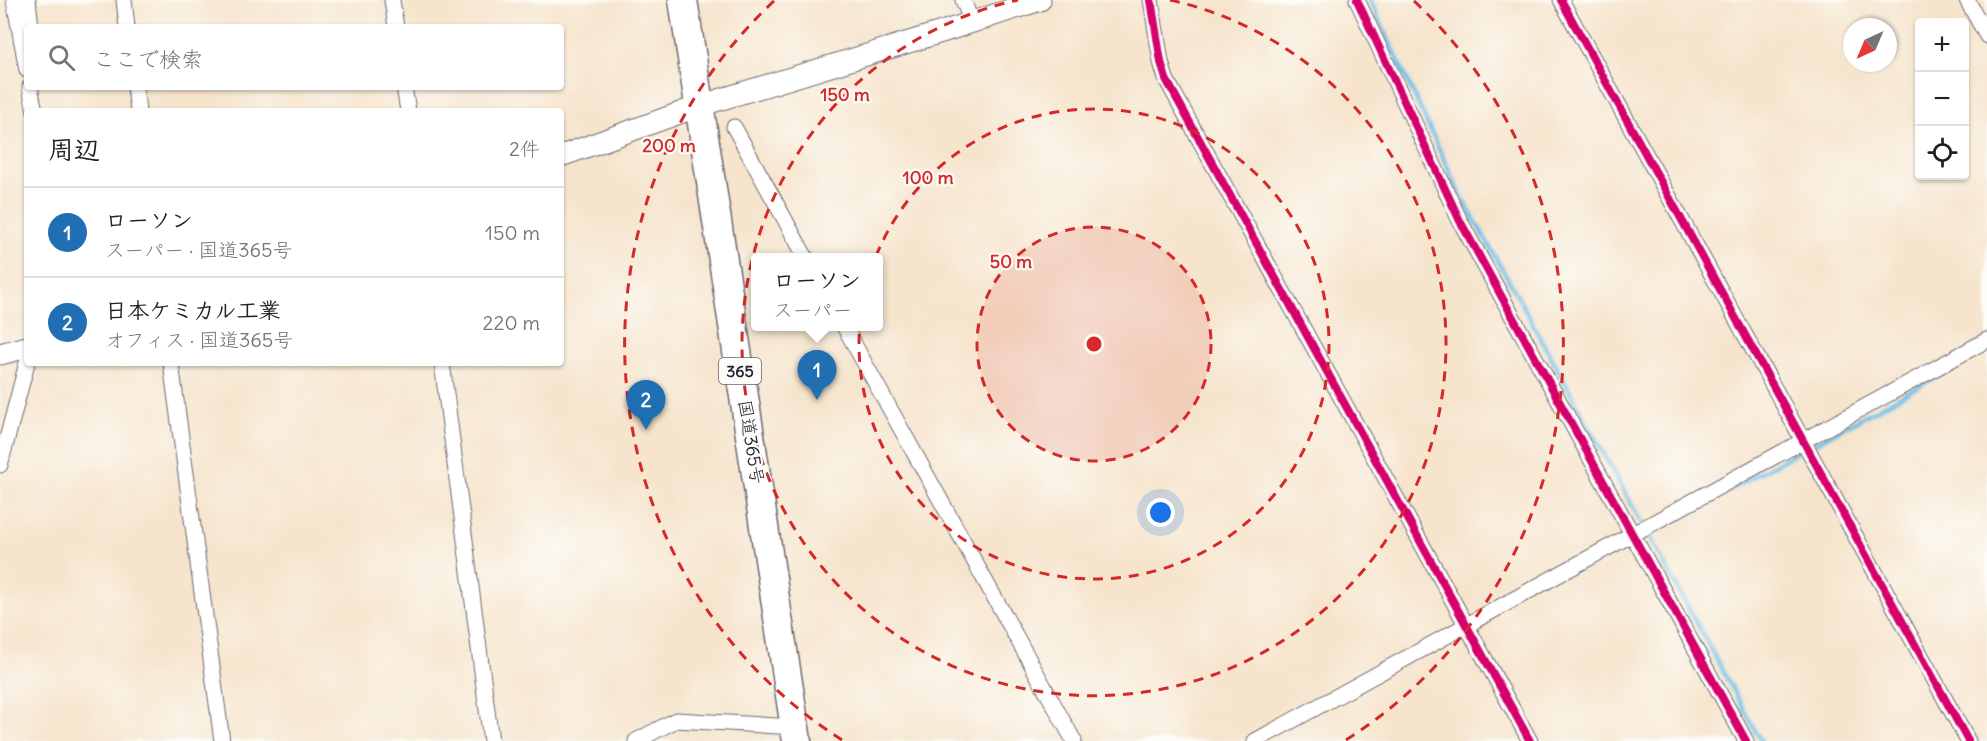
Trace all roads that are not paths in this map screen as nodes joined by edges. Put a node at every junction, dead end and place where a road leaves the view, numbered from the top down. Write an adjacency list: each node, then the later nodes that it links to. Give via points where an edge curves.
1 (14, 0): 17 (street)
2 (28, 0): 13 (street)
3 (124, 0): 14 (street)
4 (392, 0): 15 (street)
5 (683, 0): 21 (highway, 国道365号 / 365)
6 (963, 0): 12 (street)
7 (1040, 0): 12 (street)
8 (1151, 0): 38 (street, via 1166,79)
9 (1357, 0): 37 (street, via 1460,221)
10 (1562, 0): 35 (street)
11 (1967, 0): 16 (street)
12 (972, 23): 21 (street)
13 (31, 24)
14 (128, 24)
15 (396, 24)
16 (1987, 36)
17 (24, 54)
18 (31, 90): 22 (street)
19 (135, 90): 23 (street)
20 (404, 90): 24 (street)
21 (699, 106): 26 (street); 39 (highway, 国道365号 / 365)
22 (34, 108)
23 (138, 108)
24 (408, 108)
25 (734, 127): 27 (street)
26 (564, 155)
27 (803, 253)
28 (846, 331): 43 (street)
29 (1987, 340): 35 (street)
30 (24, 348): 31 (street)
31 (0, 354)
32 (26, 366): 36 (street)
33 (171, 366): 40 (street)
34 (442, 366): 41 (street)
35 (1805, 440): 37 (street); 47 (street)
36 (0, 465)
37 (1634, 534): 38 (street); 46 (street)
38 (1466, 625): 44 (street); 45 (street)
39 (796, 734): 42 (street, via 676,720)
40 (222, 741)
41 (491, 741)
42 (636, 741)
43 (1074, 741)
44 (1255, 741)
45 (1530, 741)
46 (1746, 741)
47 (1968, 741)

